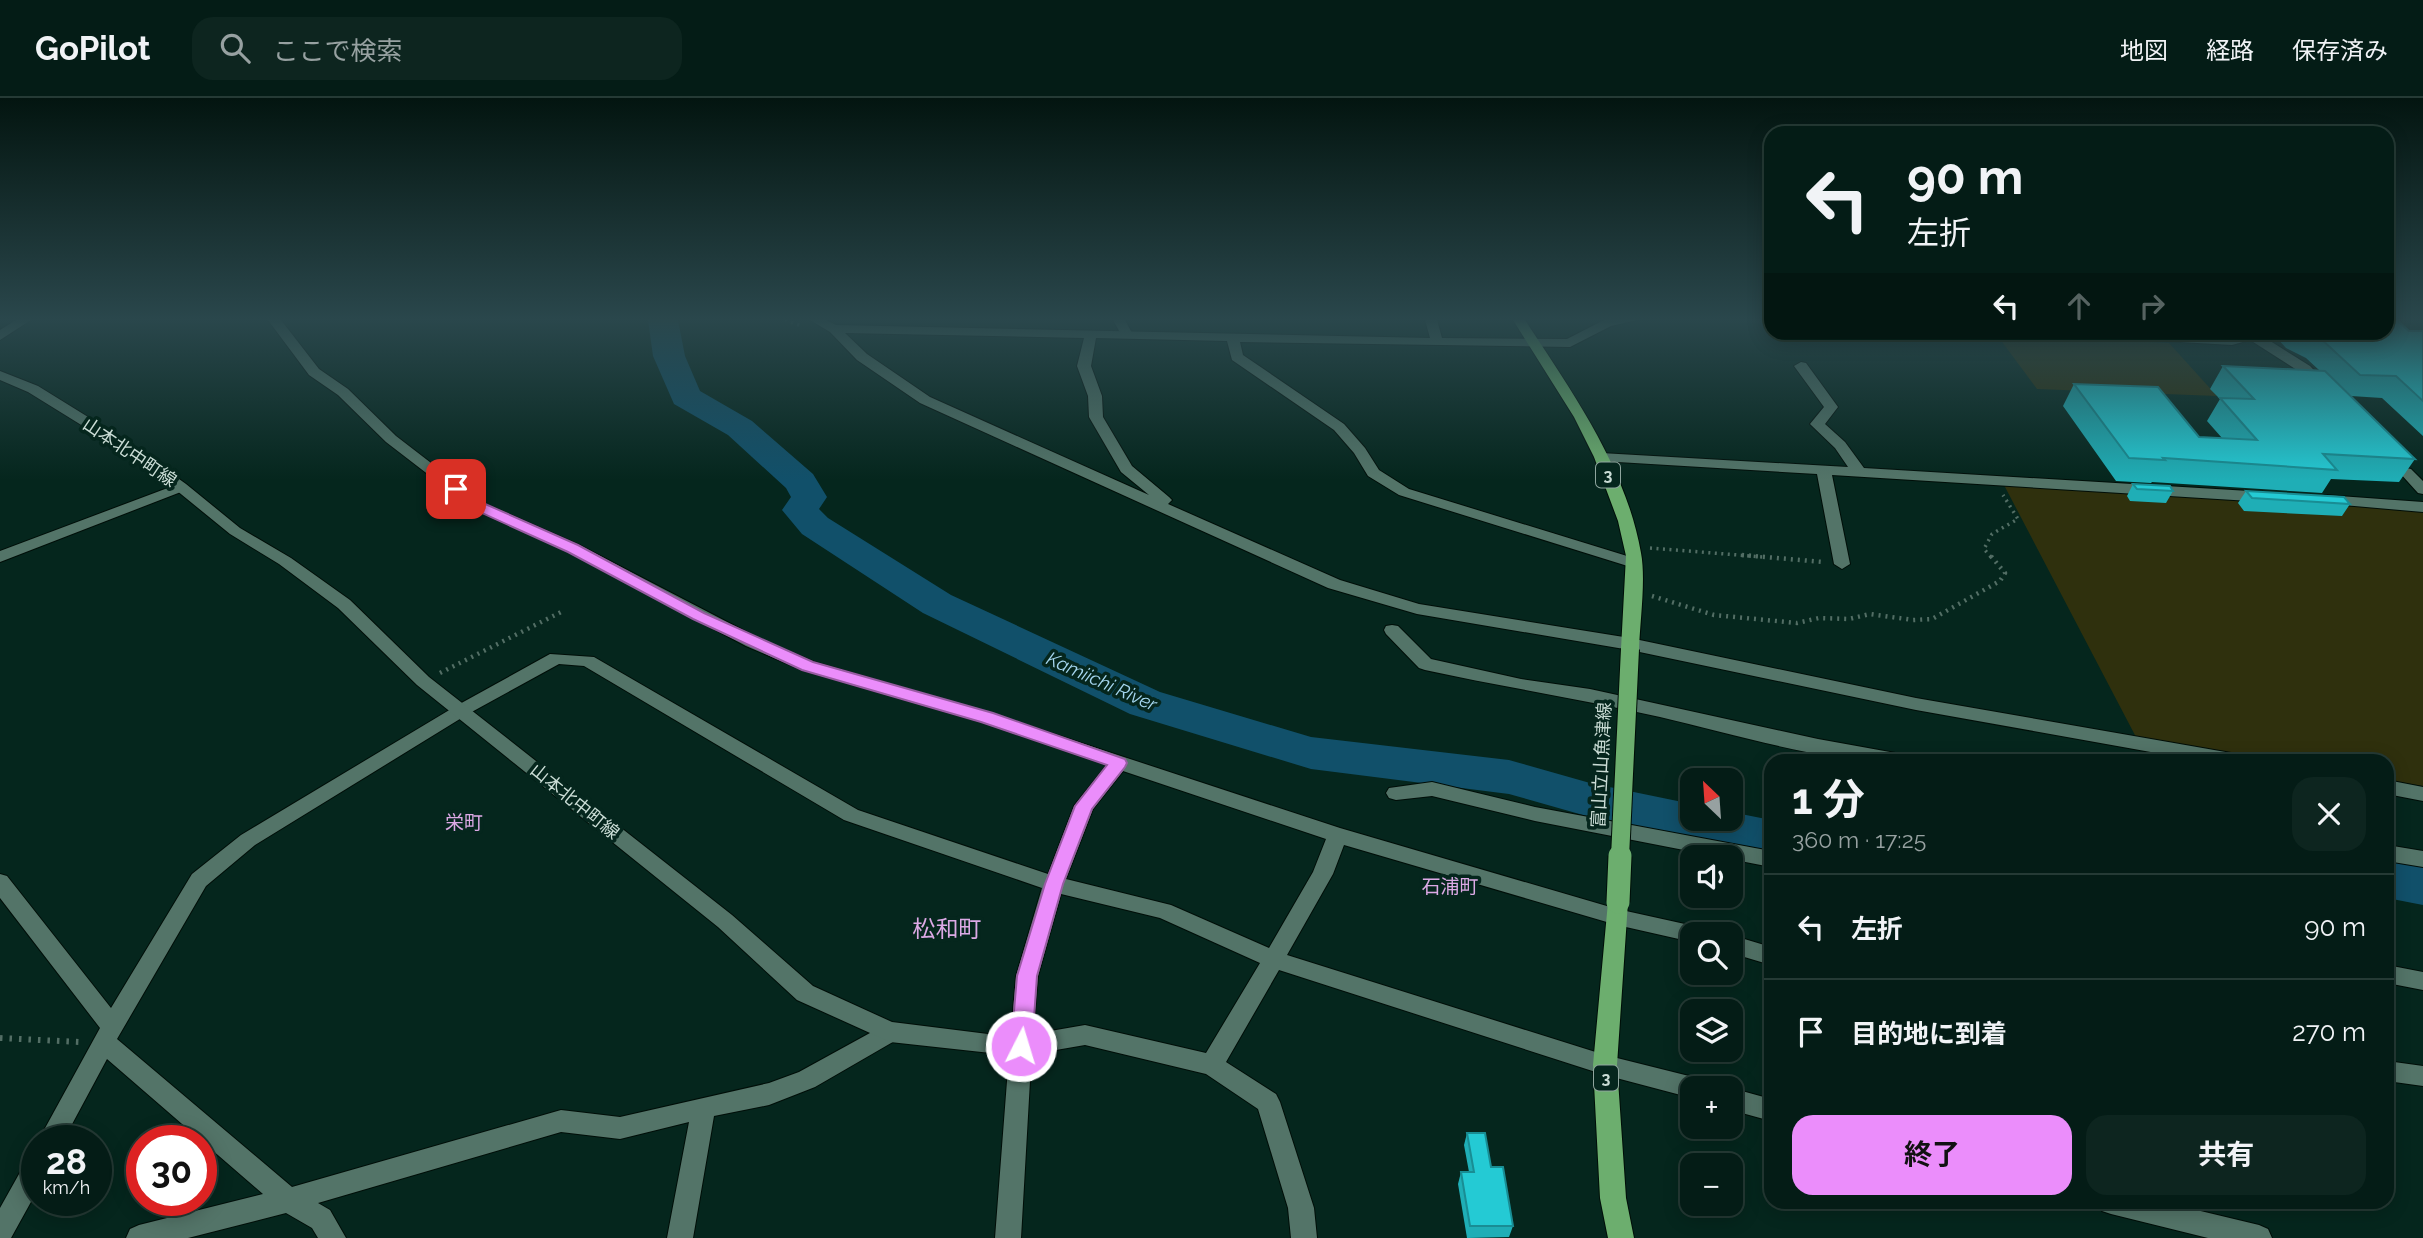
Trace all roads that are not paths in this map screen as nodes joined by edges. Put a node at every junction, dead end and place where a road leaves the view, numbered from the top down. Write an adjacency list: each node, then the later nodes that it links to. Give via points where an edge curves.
1 (316, 373): 28 (street, via 478,506 573,548 698,616 808,666 987,718)
2 (885, 373): 19 (street, via 925,400)
3 (1087, 373): 19 (street, via 1096,417 1126,469)
4 (1261, 373): 20 (street, via 1339,427 1373,473 1404,492 1604,556)
5 (1553, 373): 10 (main road, 富山立山魚津線 / 3)
6 (1806, 373): 12 (street, via 1830,407 1816,424 1840,445)
7 (2309, 373): 9 (street)
8 (0, 375): 14 (street, 山本北中町線, via 33,389)
9 (2333, 398)
10 (1601, 457): 11 (street); 20 (main road, 富山立山魚津線 / 3, via 1626,521)
11 (1824, 469): 12 (street); 22 (street)
12 (1859, 472): 16 (street)
13 (2406, 472): 15 (street)
14 (181, 487): 21 (street); 25 (street, 山本北中町線, via 235,531 344,604 423,681)
15 (2423, 490)
16 (2284, 498)
17 (2312, 500): 18 (street)
18 (2423, 507)
19 (1180, 514): 24 (street, via 1334,584 1416,609)
20 (1633, 555): 24 (main road, 富山立山魚津線 / 3)
21 (0, 557)
22 (1842, 564)
23 (1392, 630): 26 (street, via 1424,664)
24 (1630, 647): 27 (street); 38 (main road, 富山立山魚津線 / 3, bridge)
25 (462, 710): 37 (street, via 556,658 588,661 851,815); 45 (street, 山本北中町線, via 725,921 805,993); 46 (street, via 248,840 199,880)
26 (1862, 754)
27 (2198, 754)
28 (1119, 763): 32 (street); 37 (street, via 1084,806)
29 (2394, 788): 31 (street)
30 (1396, 793): 34 (street, via 1433,789 1535,814)
31 (2423, 794)
32 (1337, 835): 38 (street); 42 (street, via 1323,874)
33 (2394, 854): 35 (street)
34 (1764, 858)
35 (2423, 859)
36 (0, 881): 46 (street)
37 (1054, 884): 42 (street, via 1164,911); 47 (street, via 1027,976)
38 (1617, 910): 39 (street); 49 (main road, 富山立山魚津線 / 3)
39 (1680, 929)
40 (1743, 948): 41 (street)
41 (1764, 954)
42 (1273, 959): 48 (street); 49 (street)
43 (2394, 975): 44 (street)
44 (2423, 981)
45 (890, 1032): 47 (street, 山本北中町線); 54 (street, via 807,1080 769,1094)
46 (108, 1035): 56 (street); 58 (street)
47 (1021, 1046): 48 (street, 山本北中町線, via 1085,1035); 64 (street)
48 (1212, 1065): 65 (street, via 1268,1102 1301,1208)
49 (1605, 1065): 52 (street); 66 (main road, 富山立山魚津線 / 3, via 1613,1198)
50 (2394, 1073): 51 (street)
51 (2423, 1076)
52 (1680, 1085)
53 (1743, 1102): 55 (street)
54 (704, 1107): 58 (street, via 620,1128 561,1121); 63 (street)
55 (1764, 1108)
56 (59, 1125)
57 (21, 1195): 60 (street)
58 (288, 1200): 61 (street); 62 (street, via 321,1219)
59 (2140, 1209): 67 (street)
60 (0, 1233)
61 (139, 1238)
62 (333, 1238)
63 (680, 1238)
64 (1008, 1238)
65 (1304, 1238)
66 (1621, 1238)
67 (2259, 1238)

